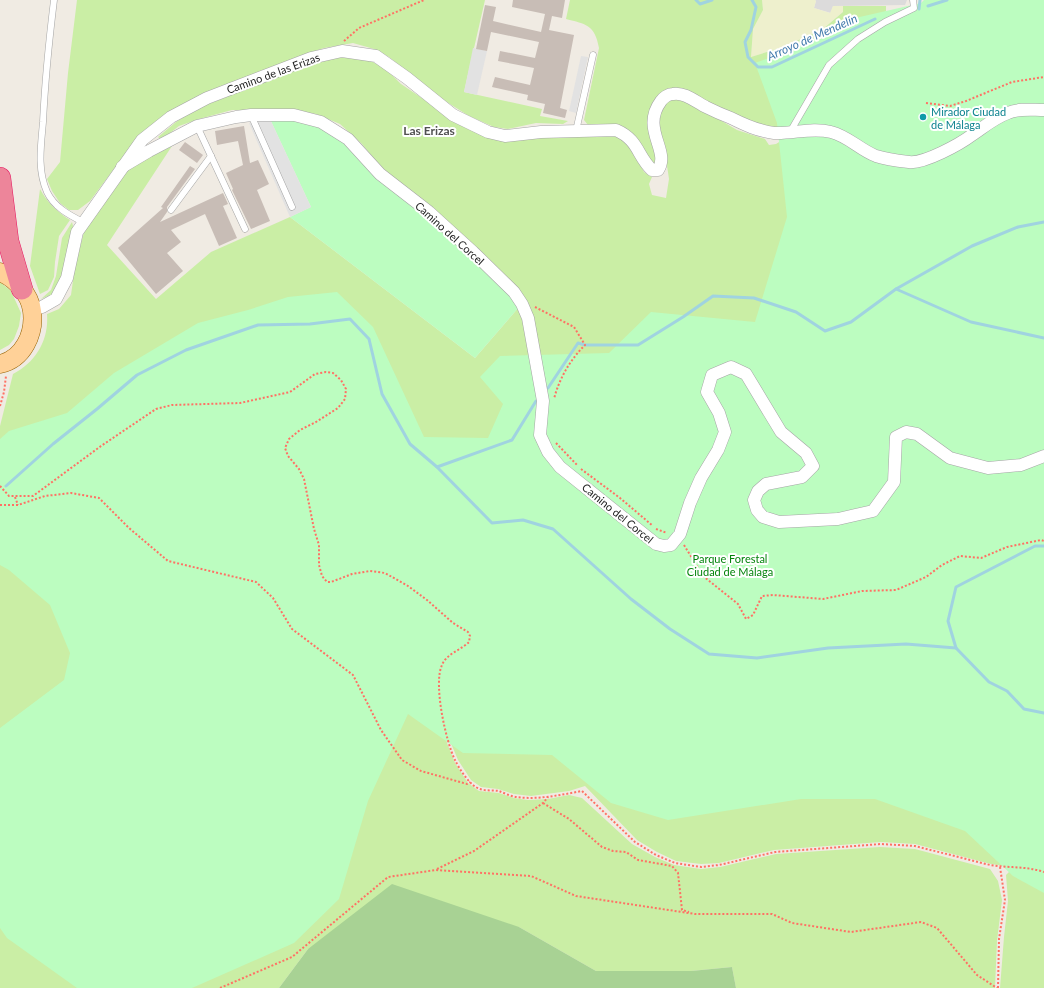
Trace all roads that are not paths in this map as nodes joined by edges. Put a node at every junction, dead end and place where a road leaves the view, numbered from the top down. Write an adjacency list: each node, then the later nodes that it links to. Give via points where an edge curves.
1 (54, 0): 14 (lane, via 45,76 40,160 42,177 47,193 61,210)
2 (913, 0): 8 (lane, via 914,8 858,39 829,65)
3 (593, 55): 7 (lane)
4 (1044, 110): 8 (street, via 1009,112 926,160 910,162 876,156 832,132)
5 (251, 115): 6 (street, Camino del Corcel); 12 (lane); 20 (street, Camino del Corcel, via 294,115 321,122 348,140 380,174 429,212 514,292 528,318 543,401 540,435 548,452 560,467 656,544 671,545 679,536 701,478 718,450 725,432 719,413 707,392 712,375 731,367 746,374 780,432 806,454 813,466 802,477 766,484 758,491 754,500 757,510 763,516 779,522 838,520 873,511 894,482 896,437 906,432 917,434 950,458 988,468 1021,465)
6 (197, 126): 9 (lane); 10 (street, Camino del Corcel)
7 (576, 130): 8 (street, Camino de las Erizas, via 616,130 624,134 652,170 658,170 662,164 654,131 656,107 663,98 673,94 684,95 752,128); 10 (street, Camino de las Erizas, via 505,136 488,132 453,115 376,56 342,51 311,58 207,98 177,114 142,140)
8 (790, 132)
9 (211, 156): 13 (lane); 15 (lane)
10 (122, 167): 14 (street, Camino de las Erizas)
11 (0, 178): 17 (highway, via 8,241)
12 (292, 208)
13 (171, 210)
14 (84, 222): 18 (street, Camino de las Erizas, via 77,232 67,278 56,299)
15 (245, 229)
16 (0, 272): 17 (main road, via 12,278)
17 (22, 289): 18 (main road)
18 (32, 310): 19 (main road, via 31,333 24,349 16,357)
19 (3, 363)
20 (1044, 456)

